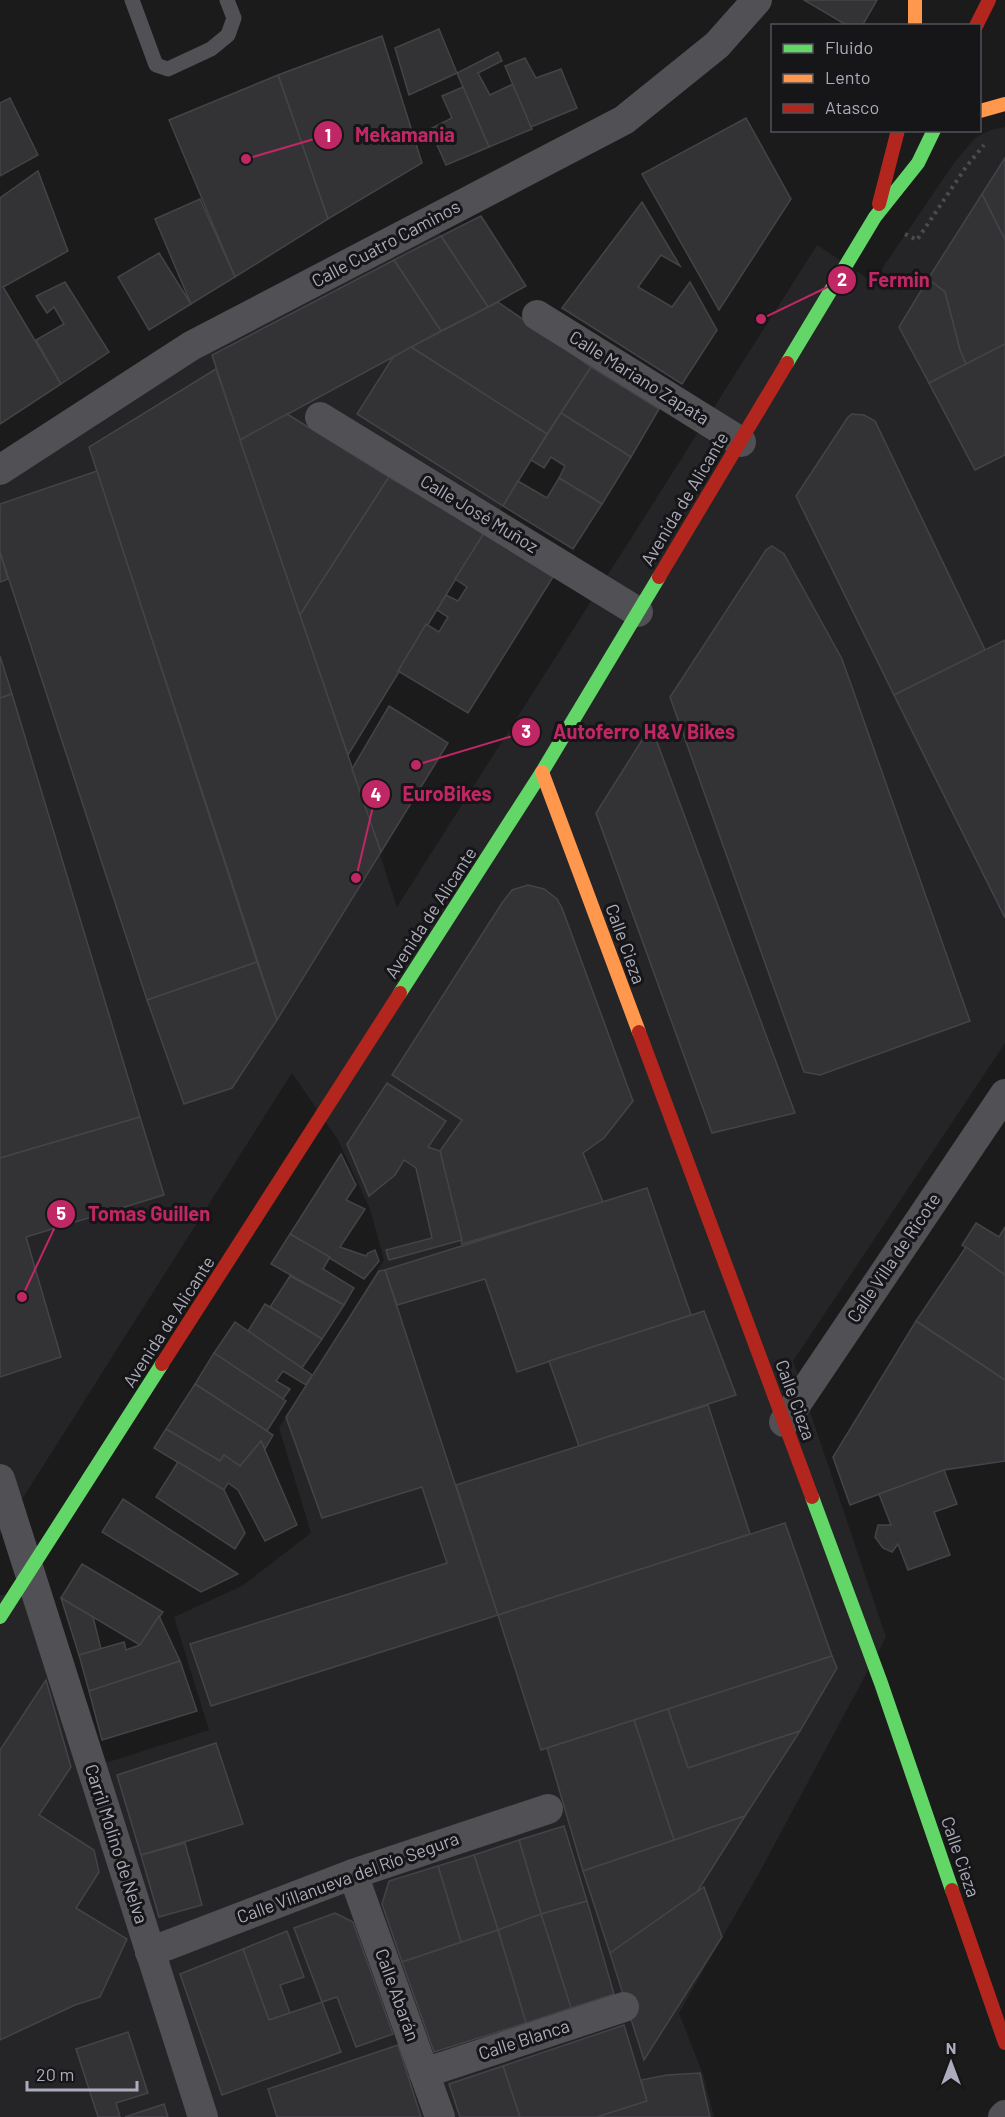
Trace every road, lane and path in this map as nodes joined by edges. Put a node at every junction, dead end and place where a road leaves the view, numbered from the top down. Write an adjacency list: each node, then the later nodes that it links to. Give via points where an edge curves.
1 (132, 0): 2 (lane, via 156,65 168,69 211,49 228,35 234,18)
2 (227, 0)
3 (757, 0): 16 (street, Calle Cuatro Caminos, via 717,45 624,120 191,346)
4 (915, 0): 6 (main road)
5 (989, 0): 7 (main road)
6 (915, 24)
7 (977, 24)
8 (1005, 104): 9 (main road)
9 (981, 111)
10 (897, 132): 12 (main road, Avenida de Alicante)
11 (941, 132): 12 (main road, Avenida de Alicante)
12 (875, 217): 15 (main road, Avenida de Alicante)
13 (537, 315): 15 (street, Calle Mariano Zapata)
14 (320, 417): 17 (street, Calle José Muñoz)
15 (741, 442): 17 (main road, Avenida de Alicante)
16 (0, 470)
17 (638, 612): 18 (main road, Avenida de Alicante)
18 (542, 772): 20 (main road, Calle Cieza); 22 (main road, Avenida de Alicante)
19 (1005, 1094): 20 (street, Calle Villa de Ricote)
20 (784, 1422): 28 (main road, Calle Cieza, via 881,1683)
21 (0, 1479): 22 (street, Carril Molino de Nelva)
22 (30, 1571): 23 (main road, Avenida de Alicante); 26 (street, Carril Molino de Nelva)
23 (0, 1617)
24 (548, 1809): 25 (street, Calle Villanueva del Río Segura)
25 (353, 1874): 26 (street, Calle Villanueva del Río Segura); 29 (street, Calle Abarán)
26 (150, 1952): 30 (street, Carril Molino de Nelva)
27 (624, 2007): 29 (street, Calle Blanca)
28 (1005, 2043)
29 (424, 2073): 31 (street, Calle Abarán)
30 (203, 2117)
31 (440, 2117)

